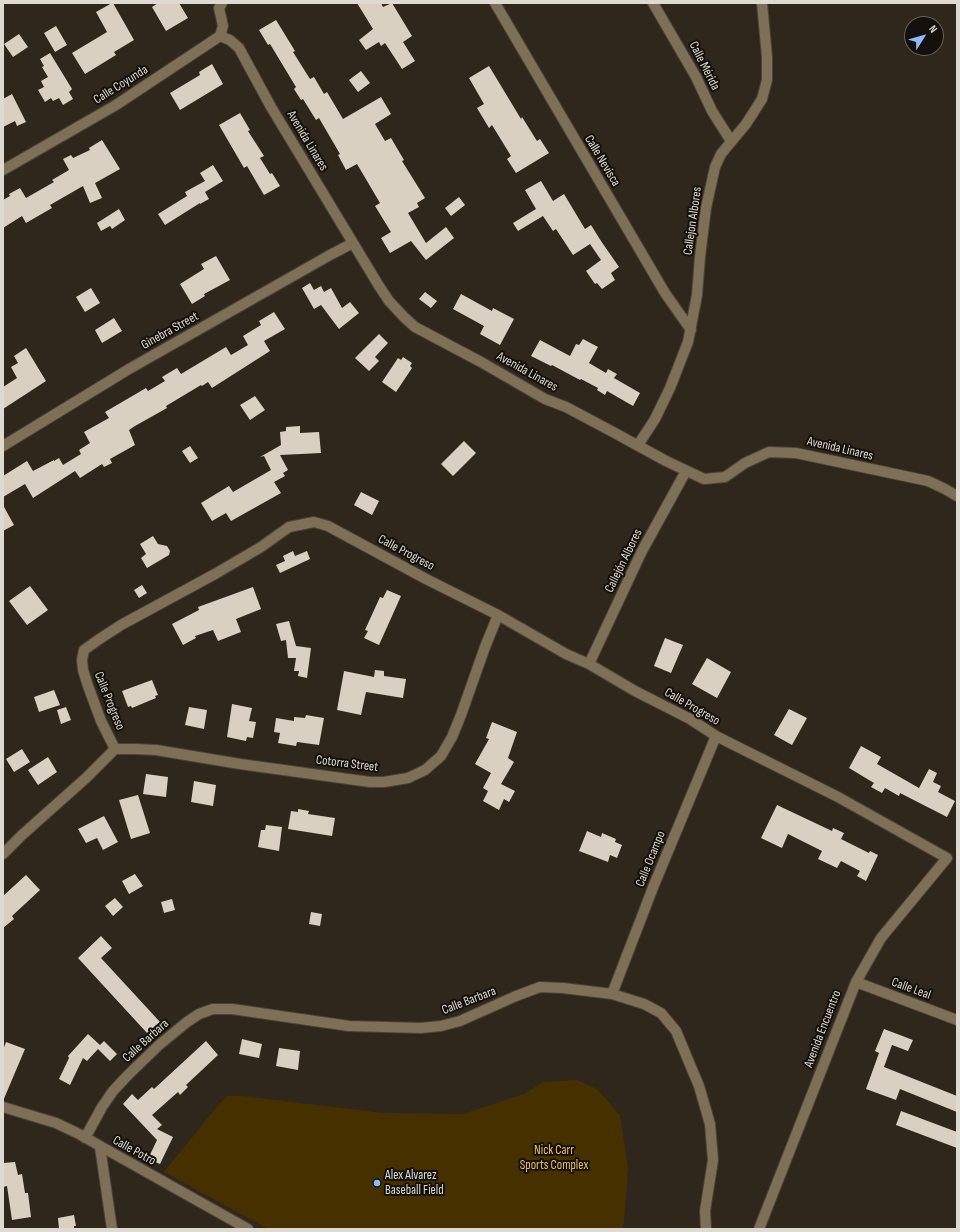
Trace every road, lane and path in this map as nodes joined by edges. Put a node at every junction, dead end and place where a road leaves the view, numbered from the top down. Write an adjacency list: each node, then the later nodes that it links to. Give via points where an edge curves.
1 (222, 3): 5 (street, via 219,8 223,26)
2 (495, 3): 9 (street, Calle Nevisca, via 665,293)
3 (654, 3): 6 (street, Calle Mérida)
4 (762, 3): 6 (street, Callejon Albores, via 767,80 762,99)
5 (220, 36): 7 (street, Calle Coyunda, via 116,105); 8 (street, Avenida Linares, via 239,48)
6 (731, 141): 9 (street, Callejon Albores, via 721,154 710,185)
7 (3, 170)
8 (352, 243): 10 (street, Avenida Linares, via 389,301 416,327 545,399); 11 (street, Ginebra Street, via 129,369)
9 (691, 330): 10 (street, Callejon Albores, via 670,388 655,419)
10 (638, 445): 12 (street, Avenida Linares)
11 (3, 446)
12 (686, 471): 13 (street, Avenida Linares, via 704,479 725,477 745,463 769,452 796,453 928,481); 15 (street, Callejón Albores, via 642,551)
13 (957, 496)
14 (498, 615): 15 (street, Calle Progreso, via 566,654); 17 (street, Cotorra Street, via 452,737 440,756 425,770 408,778 370,782 156,750); 17 (street, Calle Progreso, via 328,526 314,522 289,527 261,547 121,625 84,650 83,670 88,686)
15 (589, 664): 16 (street, Calle Progreso)
16 (716, 736): 19 (street, Calle Progreso, via 838,797); 21 (street, Calle Ocampo)
17 (115, 749): 18 (street, Calle Progreso)
18 (3, 854)
19 (947, 858): 20 (street, Avenida Encuentro, via 881,938)
20 (856, 982): 22 (street, Calle Leal); 29 (street, Avenida Encuentro)
21 (612, 994): 24 (street, Calle Barbara, via 540,988 460,1021 421,1028 349,1026 232,1008 213,1009 187,1022 128,1075 102,1107); 28 (street, Calle Barbara, via 644,1004 662,1014 676,1031 699,1086 710,1124 713,1160 705,1211)
22 (957, 1020)
23 (3, 1106): 24 (street, Calle Potro, via 56,1123)
24 (85, 1138): 25 (street, Calle Potro)
25 (100, 1146): 26 (street); 27 (street, Calle Potro)
26 (112, 1229)
27 (248, 1229)
28 (706, 1229)
29 (759, 1229)

